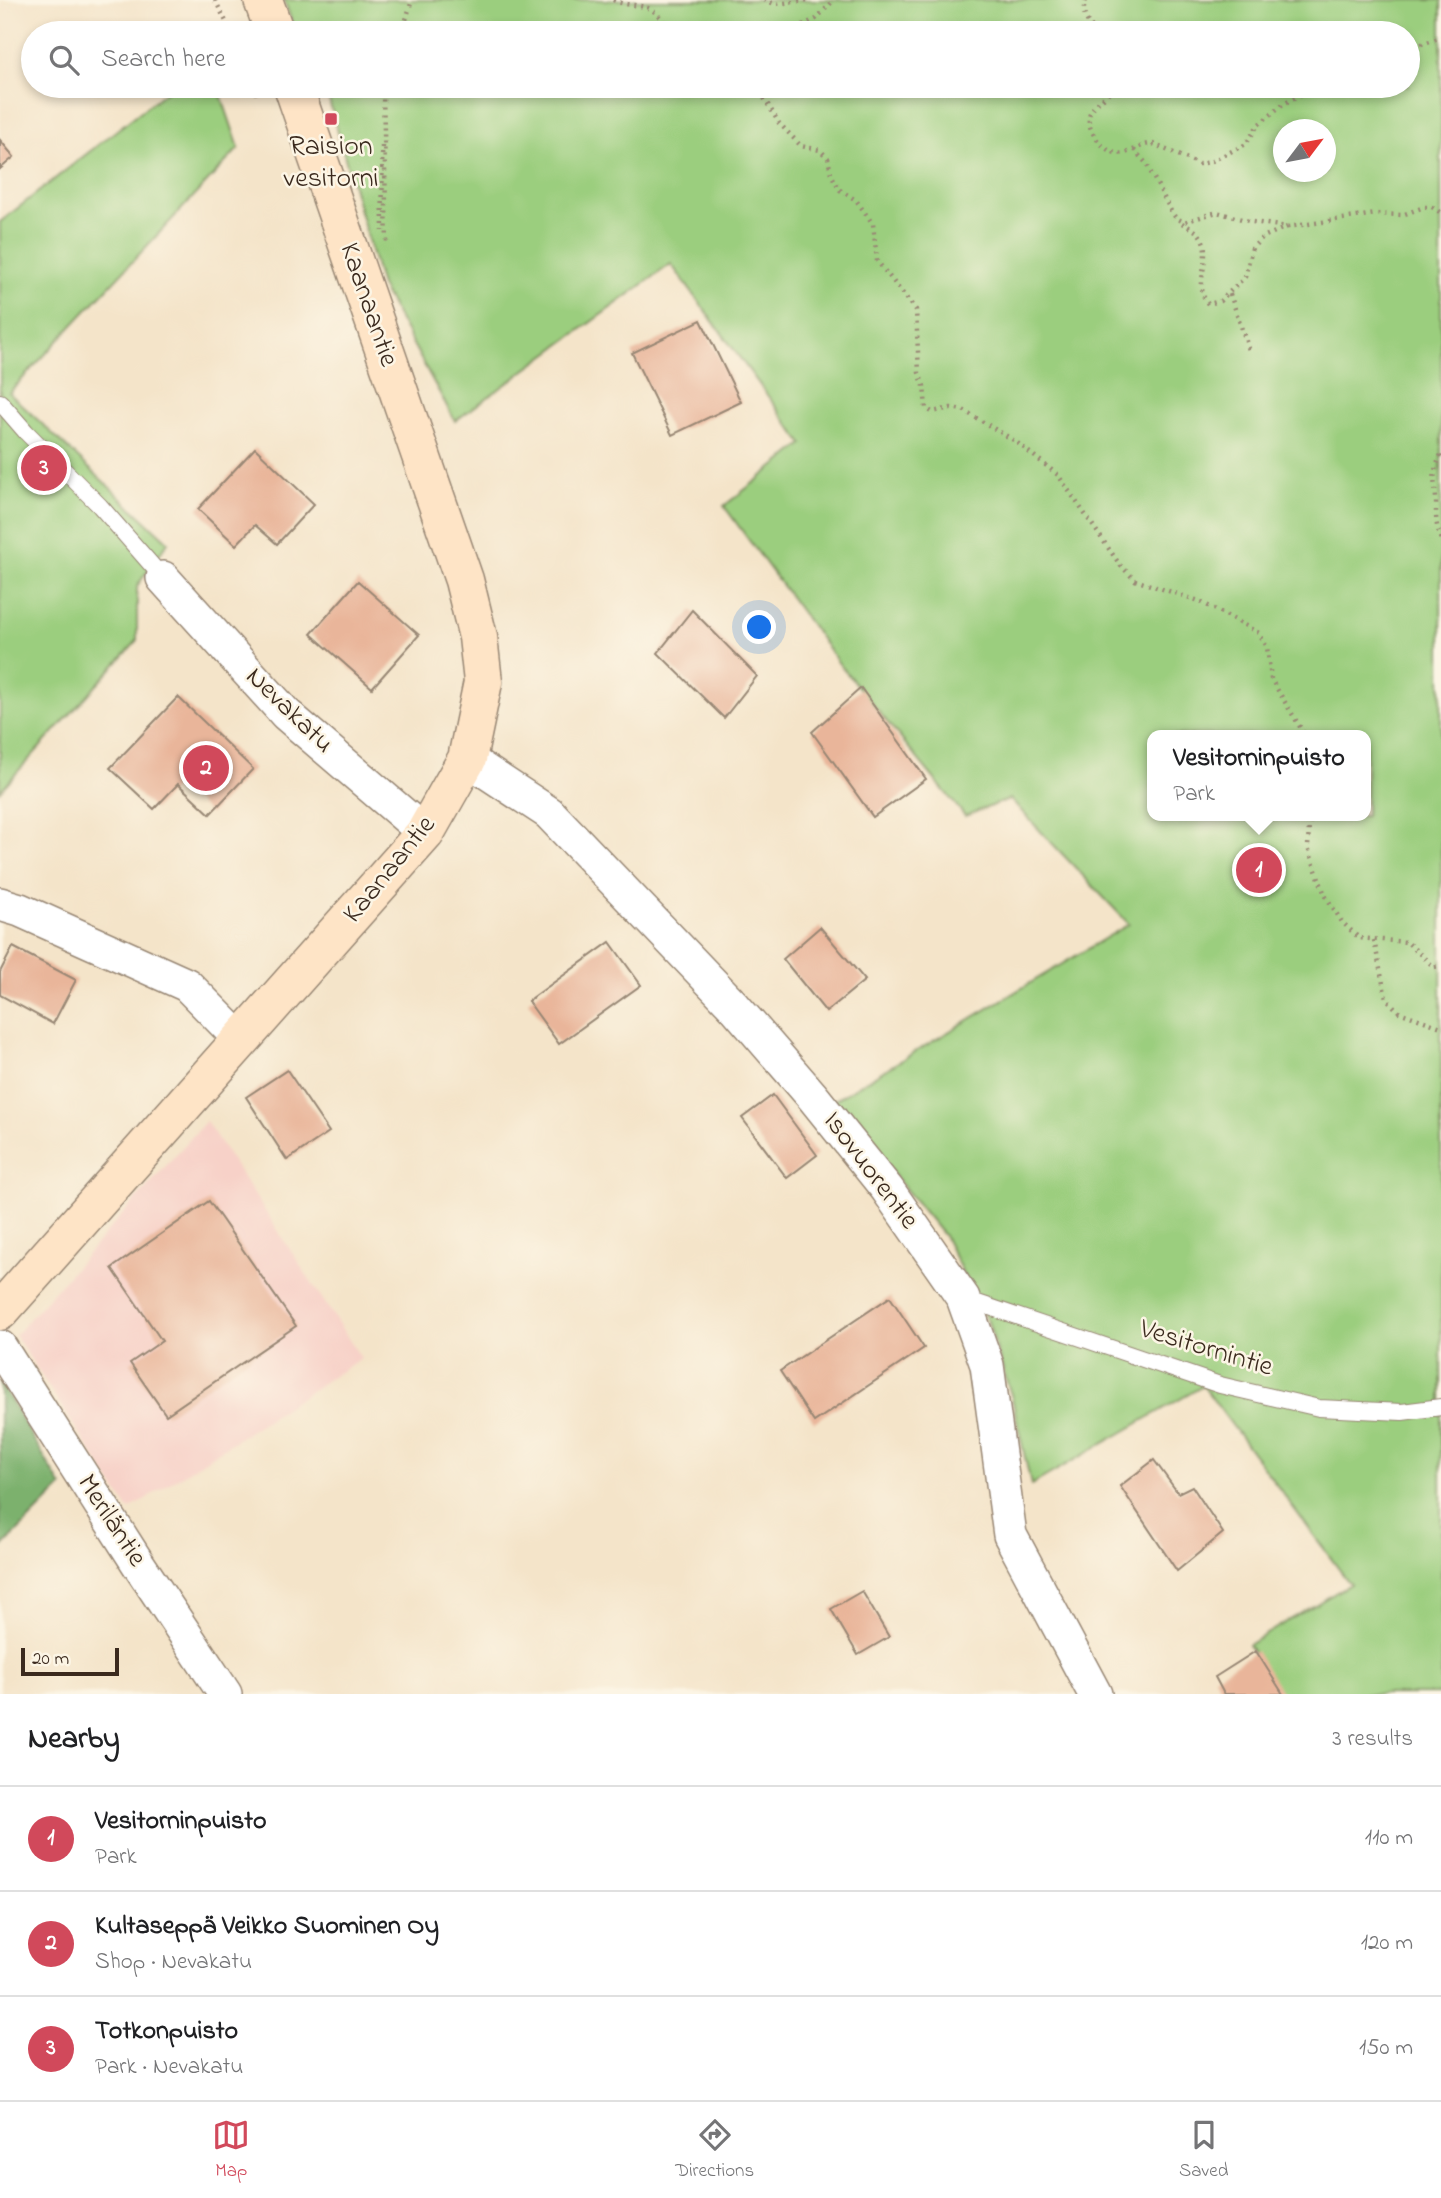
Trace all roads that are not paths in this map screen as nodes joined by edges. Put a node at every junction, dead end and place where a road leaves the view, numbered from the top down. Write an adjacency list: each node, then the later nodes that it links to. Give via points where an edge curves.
1 (263, 0): 2 (street)
2 (271, 21)
3 (297, 98): 6 (street, Kaanaantie, via 464,580 483,682)
4 (0, 402): 5 (lane)
5 (163, 578): 7 (street, Nevakatu, via 286,714)
6 (467, 759): 7 (street, Kaanaantie); 10 (street, Isovuorentie, via 549,813 735,1007 887,1189)
7 (425, 833): 9 (street, Kaanaantie)
8 (0, 904): 9 (street, via 187,985)
9 (242, 1041): 11 (street, Kaanaantie)
10 (963, 1298): 13 (lane, Vesitornintie, via 1220,1385 1319,1408 1402,1412); 15 (street, Isovuorentie, via 987,1364 1010,1535)
11 (0, 1311)
12 (0, 1347): 14 (street, Meriläntie)
13 (1441, 1407)
14 (225, 1694)
15 (1095, 1694)

